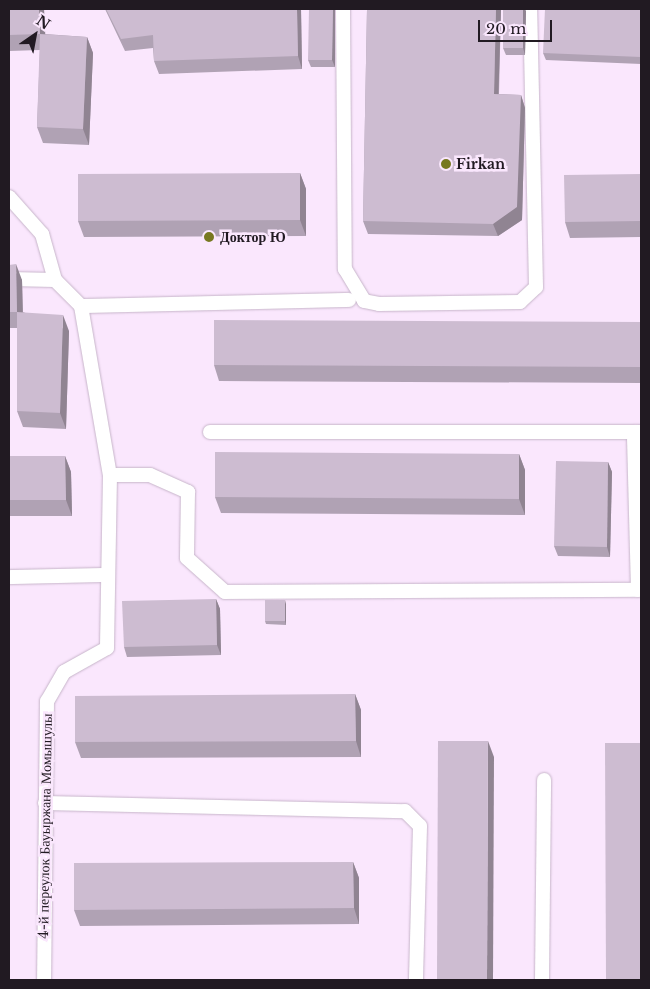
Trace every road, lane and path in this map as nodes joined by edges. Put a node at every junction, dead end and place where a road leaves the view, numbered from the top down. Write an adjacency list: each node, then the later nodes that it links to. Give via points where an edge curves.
1 (343, 9): 2 (lane, via 345,269 364,302 379,304 520,302 536,287)
2 (530, 9)
3 (9, 197): 5 (lane, via 42,234)
4 (9, 279): 5 (lane)
5 (55, 280): 7 (lane)
6 (349, 300): 7 (lane)
7 (81, 306): 10 (lane, 4-й переулок Бауыржана Момышулы)
8 (210, 432): 9 (lane)
9 (638, 432): 10 (lane, via 638,590 225,592 187,558 188,492 150,474)
10 (110, 475): 11 (lane, 4-й переулок Бауыржана Момышулы)
11 (107, 575): 12 (lane); 14 (lane, 4-й переулок Бауыржана Момышулы, via 107,648 64,672 47,701)
12 (9, 577)
13 (544, 780): 17 (lane)
14 (45, 803): 15 (lane, 4-й переулок Бауыржана Момышулы); 16 (lane, via 405,811 420,826)
15 (44, 980)
16 (416, 980)
17 (542, 980)

